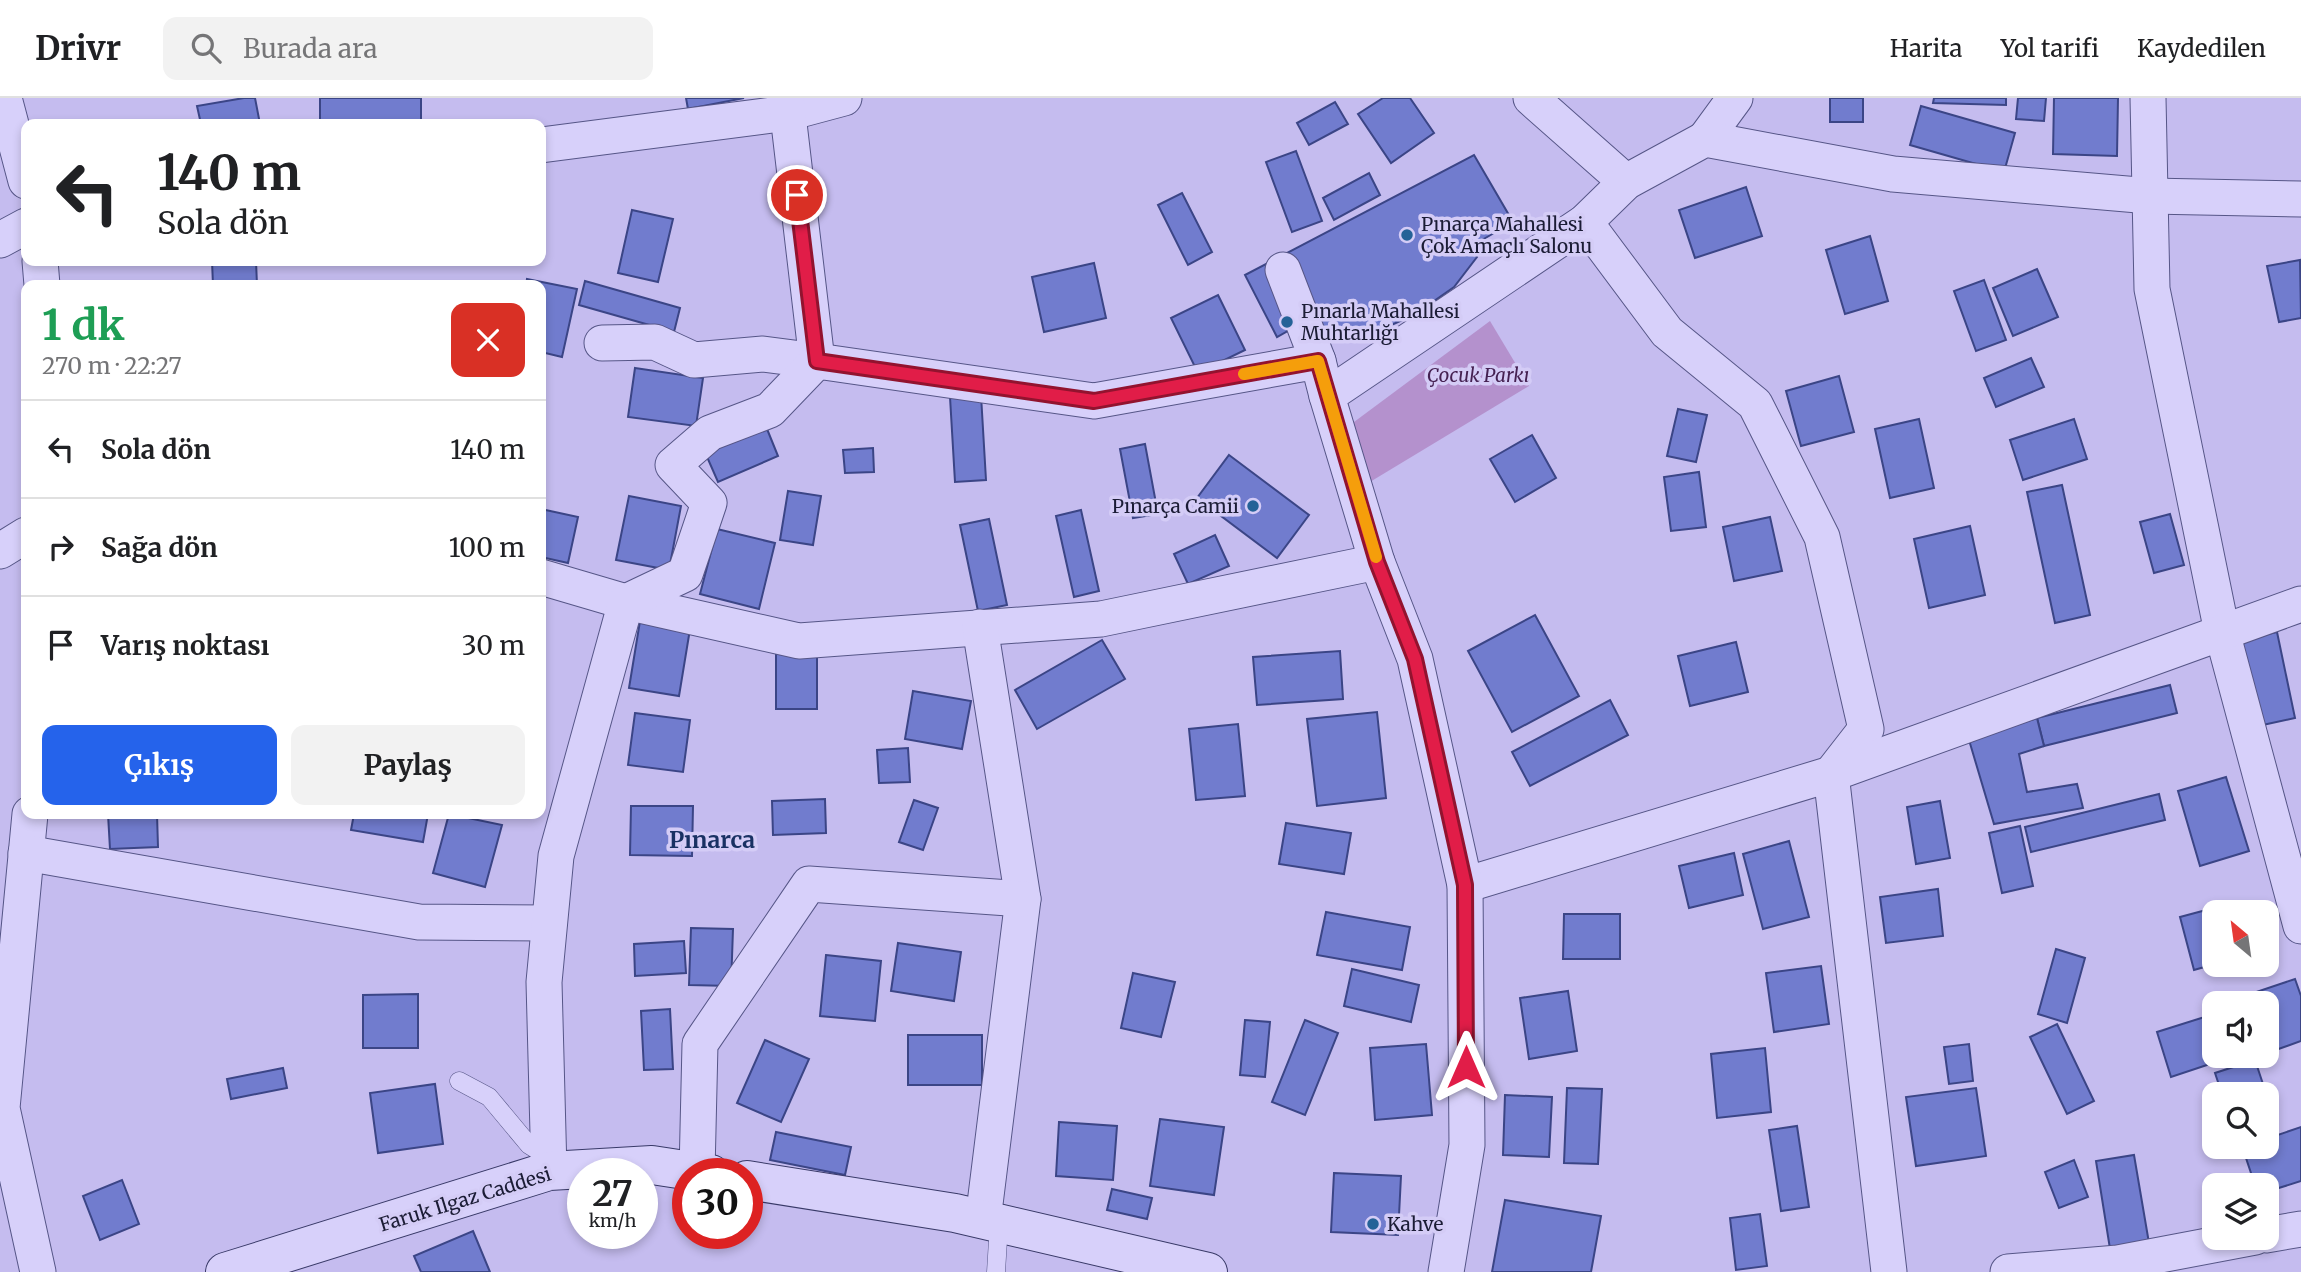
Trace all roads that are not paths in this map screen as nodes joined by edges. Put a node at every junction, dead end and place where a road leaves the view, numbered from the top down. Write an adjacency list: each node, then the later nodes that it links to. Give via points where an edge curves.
1 (4, 98): 9 (street)
2 (844, 98): 6 (street)
3 (1531, 98): 10 (street)
4 (1735, 98): 7 (street)
5 (2148, 98): 11 (street)
6 (787, 105): 8 (street); 18 (street)
7 (1705, 139): 10 (street); 11 (street, via 1893,174)
8 (546, 144)
9 (21, 162)
10 (1626, 181): 13 (street)
11 (2150, 196): 12 (street); 28 (street, via 2152,289)
12 (2301, 199)
13 (1585, 222): 20 (street); 29 (street, via 1667,332 1755,404 1822,537 1866,729)
14 (21, 229): 15 (street)
15 (0, 240)
16 (1283, 270): 19 (street)
17 (602, 343): 18 (street, via 655,342 694,360 763,354)
18 (817, 361): 19 (street, via 1094,401); 25 (street, via 770,410 710,433 673,464 709,503 685,574)
19 (1318, 361): 20 (street)
20 (1327, 396): 23 (street)
21 (21, 538): 22 (street)
22 (0, 551)
23 (1377, 562): 27 (street, via 1101,619); 32 (street, via 1415,659)
24 (546, 578): 25 (street)
25 (626, 602): 27 (street, via 799,641); 34 (street, via 555,856)
26 (2301, 604): 28 (street)
27 (979, 628): 33 (street)
28 (2222, 632): 29 (street); 35 (street)
29 (1831, 775): 32 (street); 51 (street)
30 (29, 819): 31 (street)
31 (26, 853): 34 (street, via 419,922); 37 (street, via 2,1108)
32 (1465, 885): 50 (street, via 1467,1145)
33 (1023, 899): 38 (street, via 809,884 700,1044); 42 (street)
34 (549, 923): 39 (street, via 544,982)
35 (2301, 926)
36 (459, 1081): 39 (lane, via 489,1097)
37 (6, 1153): 46 (street)
38 (704, 1158)
39 (549, 1164): 40 (street, Faruk Ilgaz Caddesi); 47 (street, Faruk Ilgaz Caddesi)
40 (672, 1168)
41 (763, 1183): 42 (street)
42 (991, 1222): 48 (lane); 49 (street)
43 (2301, 1229): 44 (street)
44 (2279, 1233)
45 (2202, 1247): 52 (street, via 2118,1263)
46 (38, 1272)
47 (225, 1272)
48 (996, 1272)
49 (1208, 1272)
50 (1446, 1272)
51 (1889, 1272)
52 (2008, 1272)

